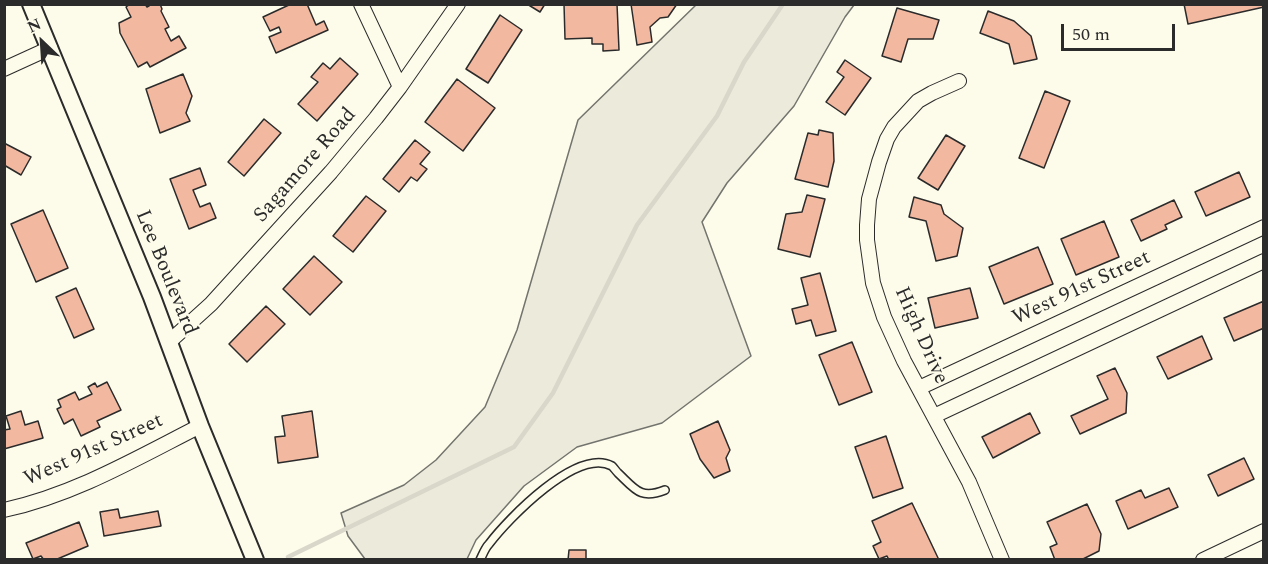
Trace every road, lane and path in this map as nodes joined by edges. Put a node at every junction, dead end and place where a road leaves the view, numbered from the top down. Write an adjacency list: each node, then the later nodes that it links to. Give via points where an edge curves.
1 (31, 4): 4 (street, Lee Boulevard)
2 (361, 4): 7 (street)
3 (458, 4): 7 (street, Sagamore Road)
4 (50, 48): 5 (street); 10 (street, Lee Boulevard)
5 (4, 69)
6 (959, 81): 11 (street, High Drive, via 918,101 894,127 869,199 867,240 873,283 884,317)
7 (400, 87): 10 (street, Sagamore Road, via 330,172 211,304)
8 (1263, 227): 11 (street, West 91st Street)
9 (1263, 261): 12 (street)
10 (169, 342): 13 (street, Lee Boulevard)
11 (919, 388): 12 (street, High Drive)
12 (934, 416): 19 (street, High Drive, via 969,482)
13 (200, 426): 15 (street, West 91st Street, via 63,492); 17 (street, Lee Boulevard)
14 (665, 490): 18 (lane, via 641,493 611,466 587,465 572,470 510,519)
15 (4, 510)
16 (1263, 531): 20 (street)
17 (255, 560)
18 (480, 560)
19 (1002, 560)
20 (1203, 560)

